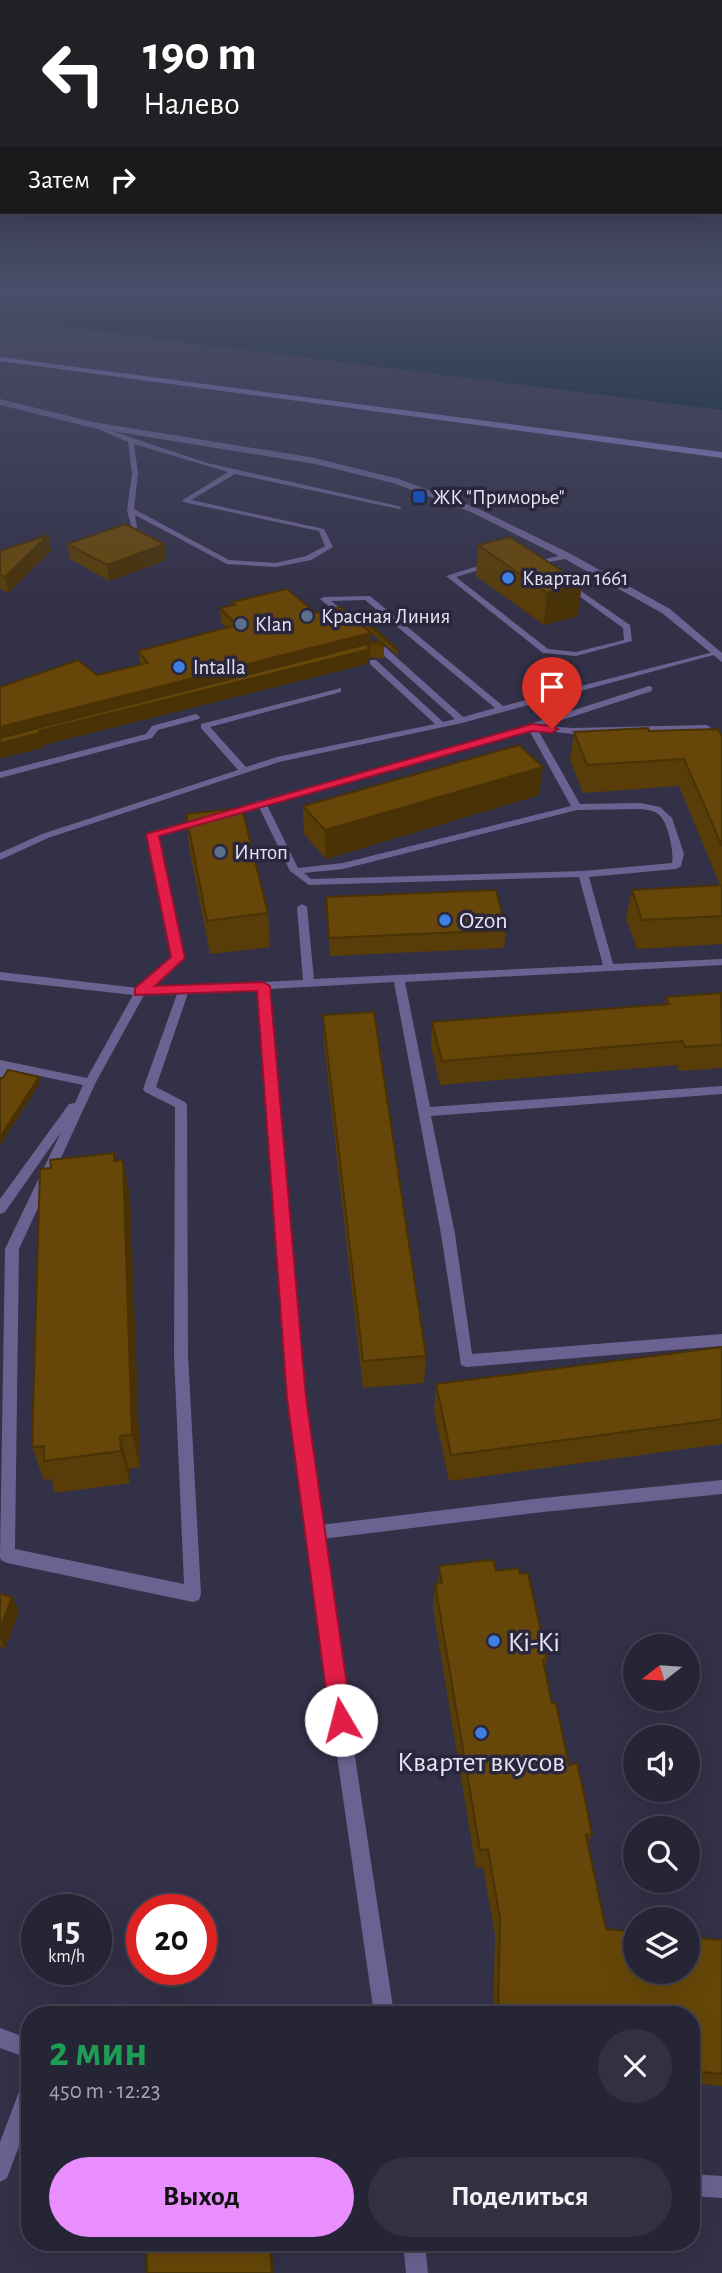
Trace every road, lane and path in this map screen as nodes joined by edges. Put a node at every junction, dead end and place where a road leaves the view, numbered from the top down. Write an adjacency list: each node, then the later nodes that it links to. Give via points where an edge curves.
1 (271, 395): 5 (main road)
2 (0, 402): 3 (street)
3 (93, 425): 4 (lane); 10 (street, via 315,461 396,481 474,510)
4 (131, 442): 6 (lane); 8 (lane, via 135,473)
5 (722, 455)
6 (233, 472): 7 (lane); 8 (lane, via 185,501 322,530 329,547 308,558 276,565 228,562)
7 (399, 507)
8 (130, 510): 9 (lane)
9 (134, 528)
10 (567, 556): 13 (lane); 22 (street, via 666,611)
11 (518, 562): 13 (lane)
12 (495, 564): 16 (lane, via 450,576 546,651 576,654 628,641 627,627)
13 (541, 564): 14 (lane)
14 (552, 571)
15 (562, 579): 16 (lane)
16 (583, 595): 17 (lane)
17 (573, 597)
18 (357, 627): 27 (lane, via 324,599 367,598)
19 (374, 642): 20 (lane)
20 (382, 649): 21 (lane); 29 (lane)
21 (368, 652)
22 (719, 656): 27 (lane)
23 (373, 662): 30 (lane)
24 (649, 689): 32 (lane)
25 (338, 690): 31 (lane)
26 (188, 708): 28 (lane)
27 (501, 709): 29 (lane)
28 (196, 717): 31 (lane); 35 (lane, via 155,728 149,736)
29 (462, 720): 30 (lane)
30 (441, 725): 34 (lane)
31 (204, 726): 34 (lane)
32 (532, 727): 33 (lane, via 573,731); 36 (lane); 37 (lane)
33 (707, 728)
34 (244, 771): 38 (lane, via 46,835)
35 (0, 775)
36 (261, 803): 39 (lane); 49 (lane, via 152,834 178,958)
37 (577, 807): 39 (lane, via 343,866); 40 (lane, via 657,809 667,818 679,854 676,866)
38 (0, 857)
39 (295, 871): 40 (lane, via 309,882)
40 (583, 874): 43 (lane)
41 (302, 907): 46 (lane)
42 (722, 962): 43 (lane)
43 (609, 968): 45 (lane)
44 (0, 976): 49 (lane)
45 (399, 979): 46 (lane); 54 (lane)
46 (309, 984): 47 (lane)
47 (263, 986): 48 (lane); 58 (lane, via 297,1398)
48 (184, 990): 49 (lane); 52 (lane, via 149,1089 181,1105 181,1356 193,1594 7,1555 12,1249)
49 (140, 992): 52 (lane)
50 (4, 1065): 51 (lane); 52 (lane)
51 (0, 1079)
52 (91, 1083): 55 (lane)
53 (722, 1090): 54 (lane)
54 (425, 1112): 56 (lane, via 466,1361)
55 (0, 1209)
56 (722, 1340)
57 (722, 1487): 58 (lane)
58 (313, 1533): 59 (lane)
59 (383, 2006)
60 (0, 2038): 61 (lane)
61 (21, 2046)
62 (21, 2113): 63 (lane)
63 (0, 2171)
64 (700, 2186): 65 (lane)
65 (722, 2187)
66 (415, 2251): 67 (lane)
67 (416, 2273)

